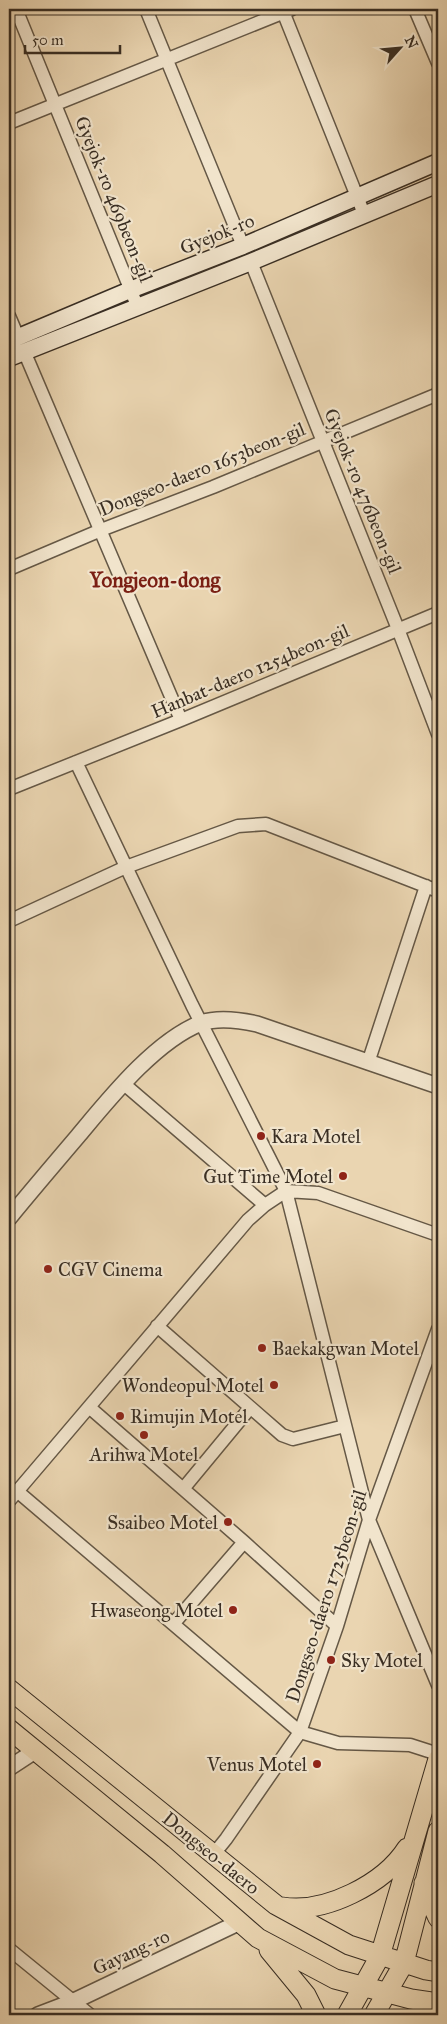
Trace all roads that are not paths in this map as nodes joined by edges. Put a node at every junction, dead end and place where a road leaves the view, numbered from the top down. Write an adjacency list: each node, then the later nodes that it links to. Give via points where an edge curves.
1 (16, 9): 7 (street, Gyejok-ro 469beon-gil)
2 (146, 9): 5 (street)
3 (415, 9): 6 (street)
4 (286, 10): 5 (street, Gyejok-ro 469beon-gil); 11 (street)
5 (166, 59): 7 (street, Gyejok-ro 469beon-gil); 13 (street)
6 (438, 63)
7 (55, 104): 8 (street); 15 (street, Gyejok-ro 469beon-gil)
8 (9, 123)
9 (438, 162): 11 (main road, Gyejok-ro)
10 (438, 184): 12 (main road, Gyejok-ro)
11 (357, 197): 12 (street); 13 (main road, Gyejok-ro)
12 (364, 214): 14 (main road, Gyejok-ro)
13 (243, 246): 15 (main road, Gyejok-ro)
14 (251, 262): 16 (main road, Gyejok-ro); 21 (street, Gyejok-ro 476beon-gil)
15 (130, 290): 16 (street, Gyejok-ro 469beon-gil); 18 (main road, Gyejok-ro)
16 (138, 308): 18 (main road, Gyejok-ro)
17 (9, 316): 18 (street)
18 (17, 343): 19 (main road, Gyejok-ro); 22 (street)
19 (9, 358)
20 (438, 394): 21 (street, Dongseo-daero 1653beon-gil)
21 (323, 442): 22 (street, Dongseo-daero 1653beon-gil); 25 (street, Gyejok-ro 476beon-gil)
22 (101, 530): 23 (street, Dongseo-daero 1653beon-gil); 26 (street)
23 (9, 569)
24 (438, 613): 25 (street, Hanbat-daero 1254beon-gil)
25 (398, 629): 26 (street, Hanbat-daero 1254beon-gil); 27 (street, Gyejok-ro 476beon-gil)
26 (181, 720): 28 (street, Hanbat-daero 1254beon-gil)
27 (438, 734)
28 (76, 762): 29 (street, Hanbat-daero 1254beon-gil); 30 (street)
29 (9, 789)
30 (126, 867): 31 (street, via 238,826 266,824); 32 (street); 33 (street)
31 (432, 888): 34 (street)
32 (9, 921)
33 (201, 1023): 34 (street, via 230,1019 257,1024); 35 (street, via 166,1043); 37 (street)
34 (368, 1063): 36 (street)
35 (124, 1084): 38 (street); 39 (street)
36 (438, 1086)
37 (286, 1192): 38 (street); 40 (street, via 318,1193); 45 (street)
38 (265, 1205): 41 (street, via 248,1220)
39 (9, 1218)
40 (438, 1235)
41 (157, 1326): 43 (street); 44 (street)
42 (438, 1329): 49 (street, Dongseo-daero 1725beon-gil)
43 (89, 1407): 46 (street); 47 (street)
44 (250, 1408): 45 (street, via 282,1435 292,1439); 46 (street)
45 (345, 1426): 49 (street)
46 (183, 1489): 50 (street)
47 (17, 1490): 48 (street); 51 (street)
48 (9, 1501)
49 (369, 1520): 52 (street, Dongseo-daero 1725beon-gil); 53 (street)
50 (244, 1542): 51 (street); 52 (street)
51 (174, 1622): 56 (street)
52 (337, 1626): 56 (street, Dongseo-daero 1725beon-gil)
53 (438, 1685)
54 (9, 1689): 63 (main road, Dongseo-daero)
55 (9, 1729): 57 (main road, Dongseo-daero)
56 (300, 1732): 58 (street, via 338,1743 410,1745); 63 (street, Dongseo-daero 1725beon-gil)
57 (35, 1750): 60 (street); 67 (main road, Dongseo-daero)
58 (438, 1754)
59 (438, 1759): 62 (main road)
60 (9, 1768)
61 (438, 1831): 64 (main road)
62 (414, 1837): 65 (main road, via 390,1868 347,1896 309,1908); 70 (main road)
63 (212, 1855): 65 (main road, Dongseo-daero)
64 (424, 1883): 66 (main road); 71 (main road)
65 (276, 1905): 70 (main road, Dongseo-daero, via 349,1945)
66 (438, 1918)
67 (240, 1922): 68 (main road, Dongseo-daero); 75 (street, Gayang-ro)
68 (258, 1938): 73 (main road, Dongseo-daero, via 324,1974); 79 (main road, via 296,1981)
69 (9, 1949): 75 (street)
70 (380, 1956): 71 (main road, Dongseo-daero); 73 (main road)
71 (404, 1963): 72 (main road, Dongseo-daero); 74 (main road)
72 (438, 1972)
73 (363, 1987): 74 (main road, Dongseo-daero); 80 (main road)
74 (386, 1993): 76 (main road, Dongseo-daero); 81 (main road)
75 (72, 2002): 77 (street, Gayang-ro); 78 (street)
76 (438, 2003)
77 (38, 2015)
78 (90, 2015)
79 (316, 2015)
80 (347, 2015)
81 (374, 2015)

